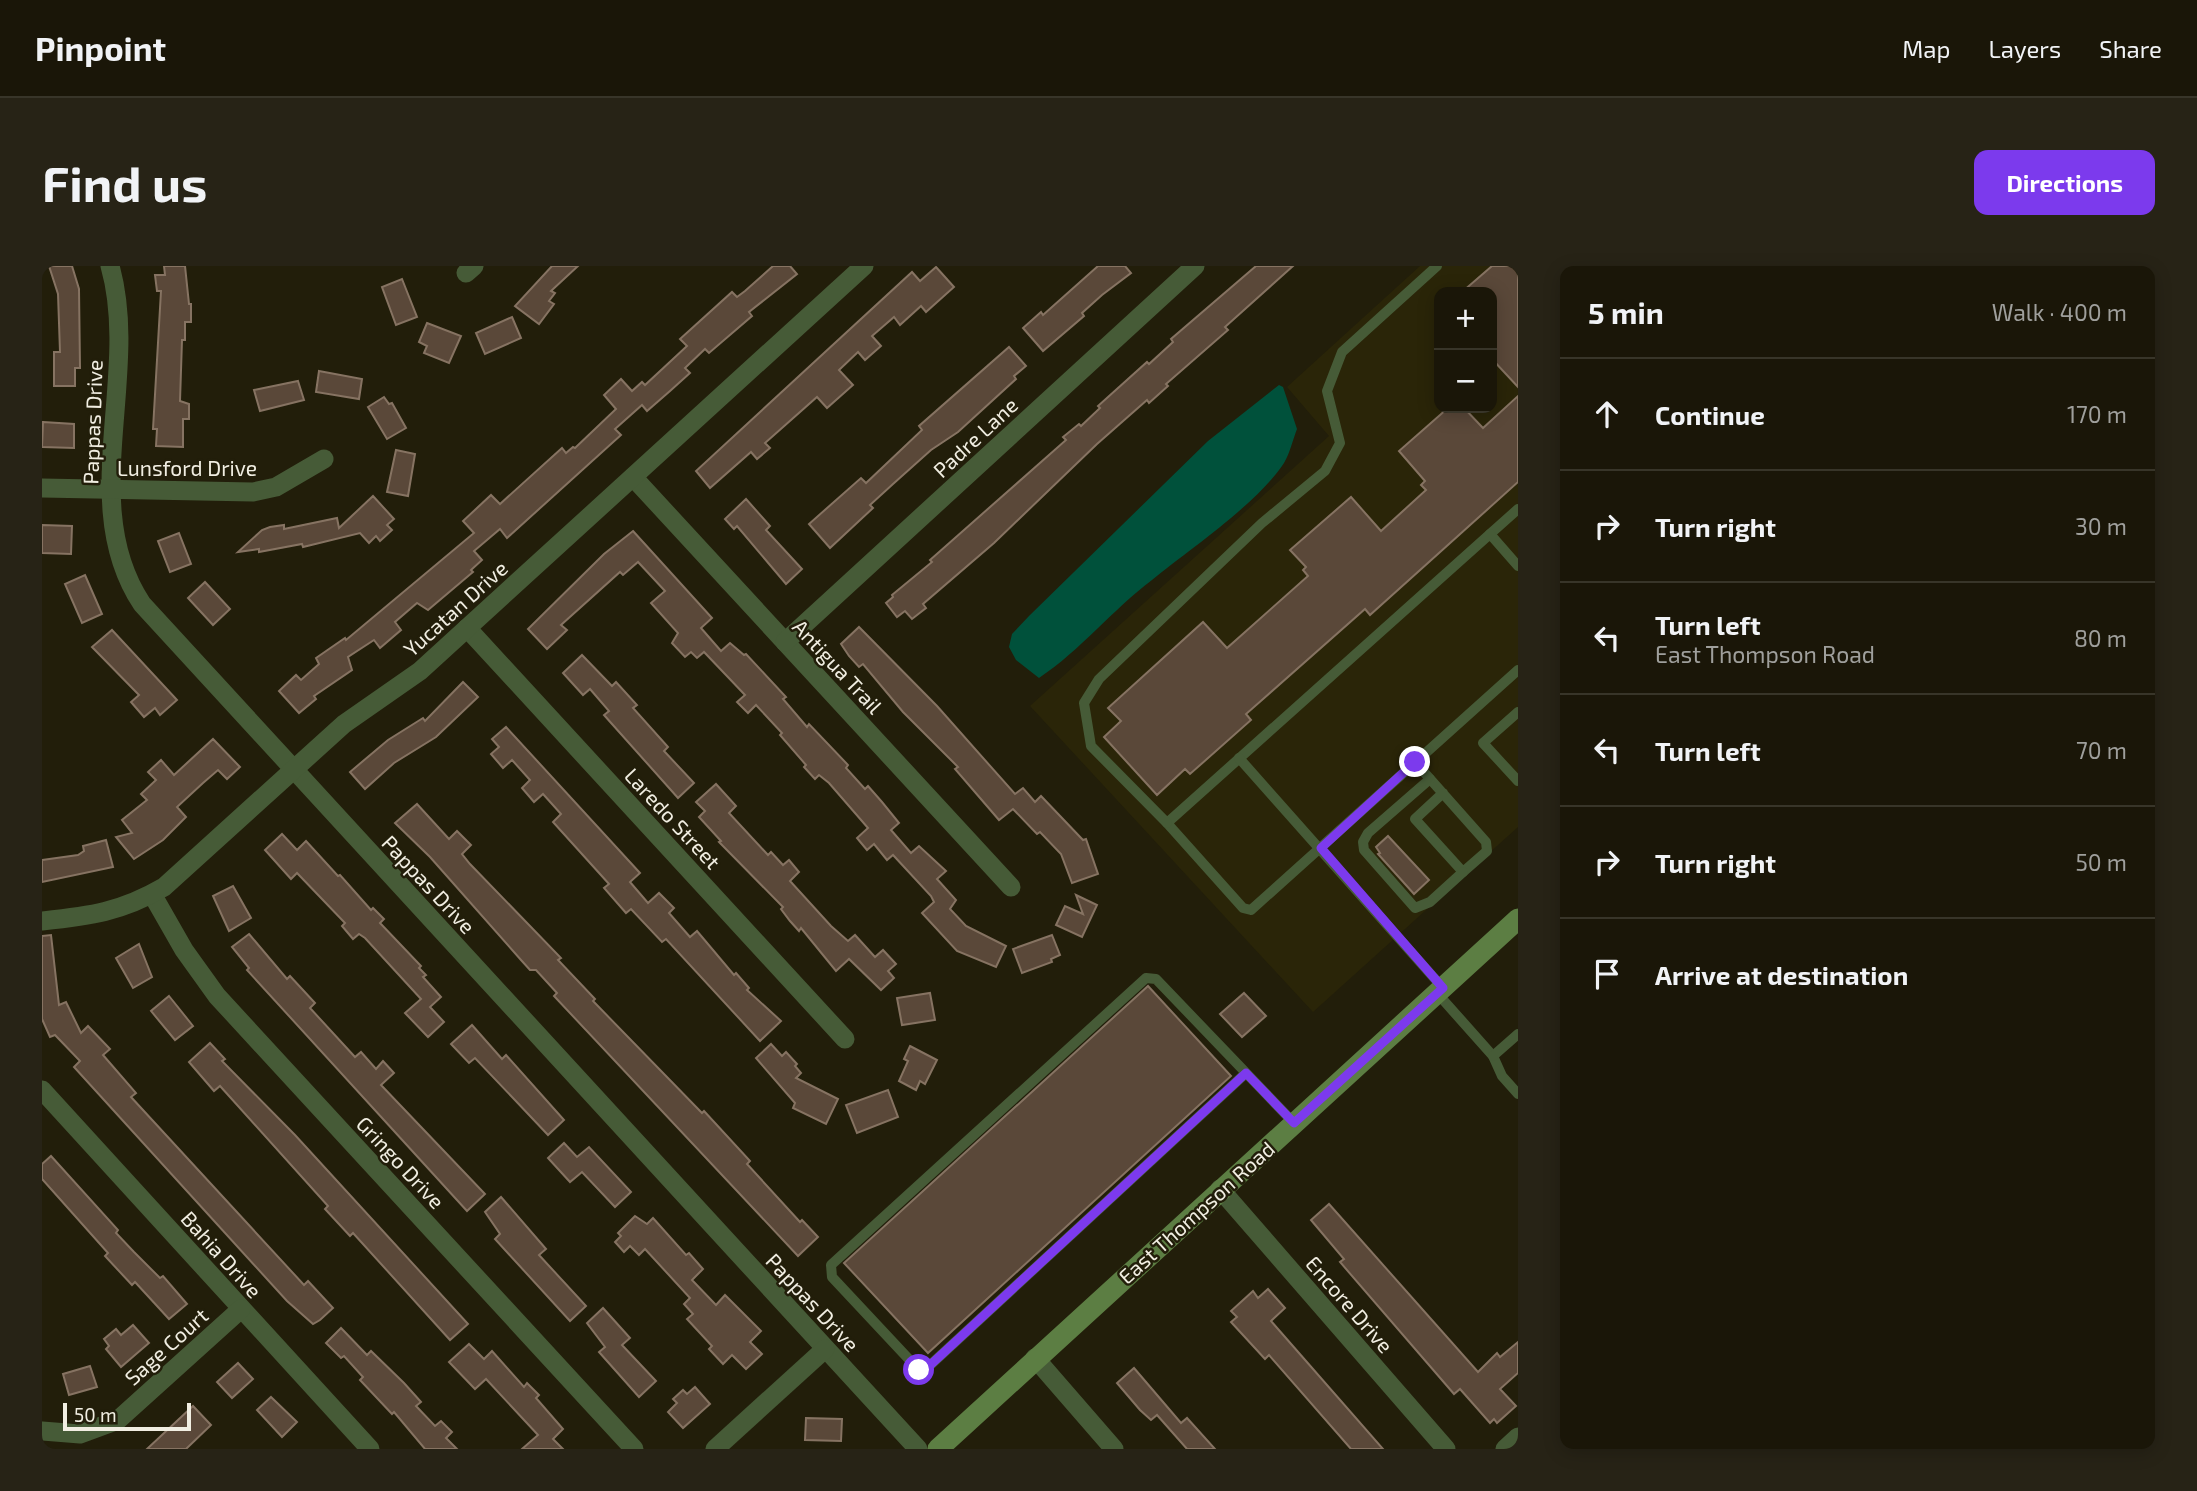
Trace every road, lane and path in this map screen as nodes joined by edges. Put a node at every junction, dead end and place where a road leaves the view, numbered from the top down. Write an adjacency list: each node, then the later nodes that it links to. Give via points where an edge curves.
1 (110, 266): 8 (street, Pappas Drive, via 119,328)
2 (1195, 266): 13 (street, Padre Lane)
3 (1437, 266): 22 (lane, via 1342,352 1327,391 1340,443 1325,471 1262,523 1098,679 1084,703 1091,746)
4 (852, 270): 6 (street, Yucatan Drive)
5 (324, 459): 8 (street, Lunsford Drive, via 276,487 253,492)
6 (633, 477): 12 (street, Yucatan Drive); 13 (street, Antigua Trail)
7 (42, 488): 8 (street, Lunsford Drive)
8 (112, 489): 18 (street, Pappas Drive, via 116,545 137,597)
9 (1518, 509): 10 (lane)
10 (1490, 534): 11 (lane); 16 (lane)
11 (1518, 566)
12 (467, 628): 18 (street, Yucatan Drive, via 403,685 357,713); 31 (street, Laredo Street)
13 (785, 642): 25 (street, Antigua Trail)
14 (1518, 670): 17 (lane)
15 (1518, 712): 20 (lane, via 1483,743)
16 (1240, 758): 22 (lane); 23 (lane)
17 (1415, 762): 19 (lane); 23 (lane)
18 (293, 771): 26 (street, Yucatan Drive); 39 (street, Pappas Drive)
19 (1430, 779): 21 (lane); 24 (lane, via 1368,833 1364,850 1415,908 1430,902)
20 (1518, 781)
21 (1443, 793): 24 (lane, via 1486,842 1487,851); 24 (lane, via 1415,819)
22 (1167, 823): 23 (lane, via 1244,908 1251,910)
23 (1321, 848): 29 (lane)
24 (1463, 872)
25 (1011, 887)
26 (152, 894): 28 (street, Yucatan Drive, via 108,913); 44 (street, Gringo Drive, via 188,957 232,1013)
27 (1518, 919): 29 (main road, East Thompson Road)
28 (42, 921)
29 (1440, 990): 32 (lane); 36 (main road, East Thompson Road)
30 (1518, 1034): 32 (lane)
31 (845, 1039)
32 (1493, 1056): 34 (lane)
33 (1246, 1073): 33 (lane, via 1156,979 1146,978 831,1265 832,1277 919,1370 927,1368); 36 (lane)
34 (1518, 1094)
35 (45, 1102): 38 (street, Bahia Drive)
36 (1294, 1123): 37 (main road, East Thompson Road)
37 (1220, 1189): 40 (main road, East Thompson Road); 49 (street, Encore Drive)
38 (241, 1309): 41 (street, Sage Court, via 118,1420 80,1434); 43 (street, Bahia Drive)
39 (825, 1349): 45 (street); 46 (street, Pappas Drive)
40 (1035, 1358): 47 (main road, East Thompson Road); 48 (street)
41 (42, 1431)
42 (1518, 1437): 50 (street)
43 (370, 1449)
44 (634, 1449)
45 (716, 1449)
46 (918, 1449)
47 (937, 1449)
48 (1114, 1449)
49 (1446, 1449)
50 (1505, 1449)

